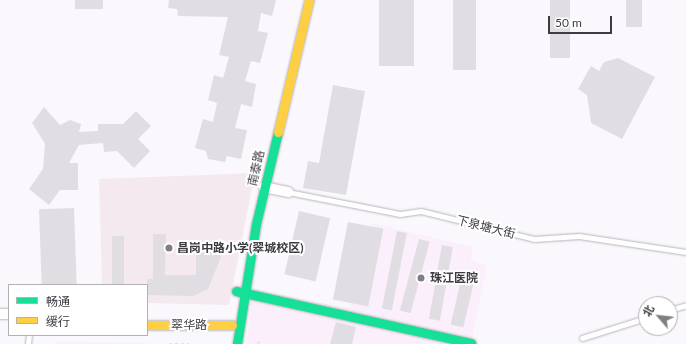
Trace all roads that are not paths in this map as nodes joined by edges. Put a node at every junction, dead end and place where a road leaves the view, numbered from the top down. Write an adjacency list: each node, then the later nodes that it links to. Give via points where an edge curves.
1 (300, 0): 6 (main road, 南泰路, via 258,180)
2 (309, 0): 3 (main road, 南泰路)
3 (264, 187): 4 (street); 6 (main road, 南泰路)
4 (288, 192): 5 (lane, 下泉塘大街, via 400,214 421,211 534,239 579,236)
5 (686, 252)
6 (240, 292): 9 (main road, 南泰路); 11 (main road); 13 (main road, 南泰路)
7 (638, 320): 10 (lane)
8 (148, 325): 9 (main road, 翠华路)
9 (232, 325): 12 (main road, 南泰路)
10 (582, 338)
11 (471, 343)
12 (230, 344)
13 (237, 344)

